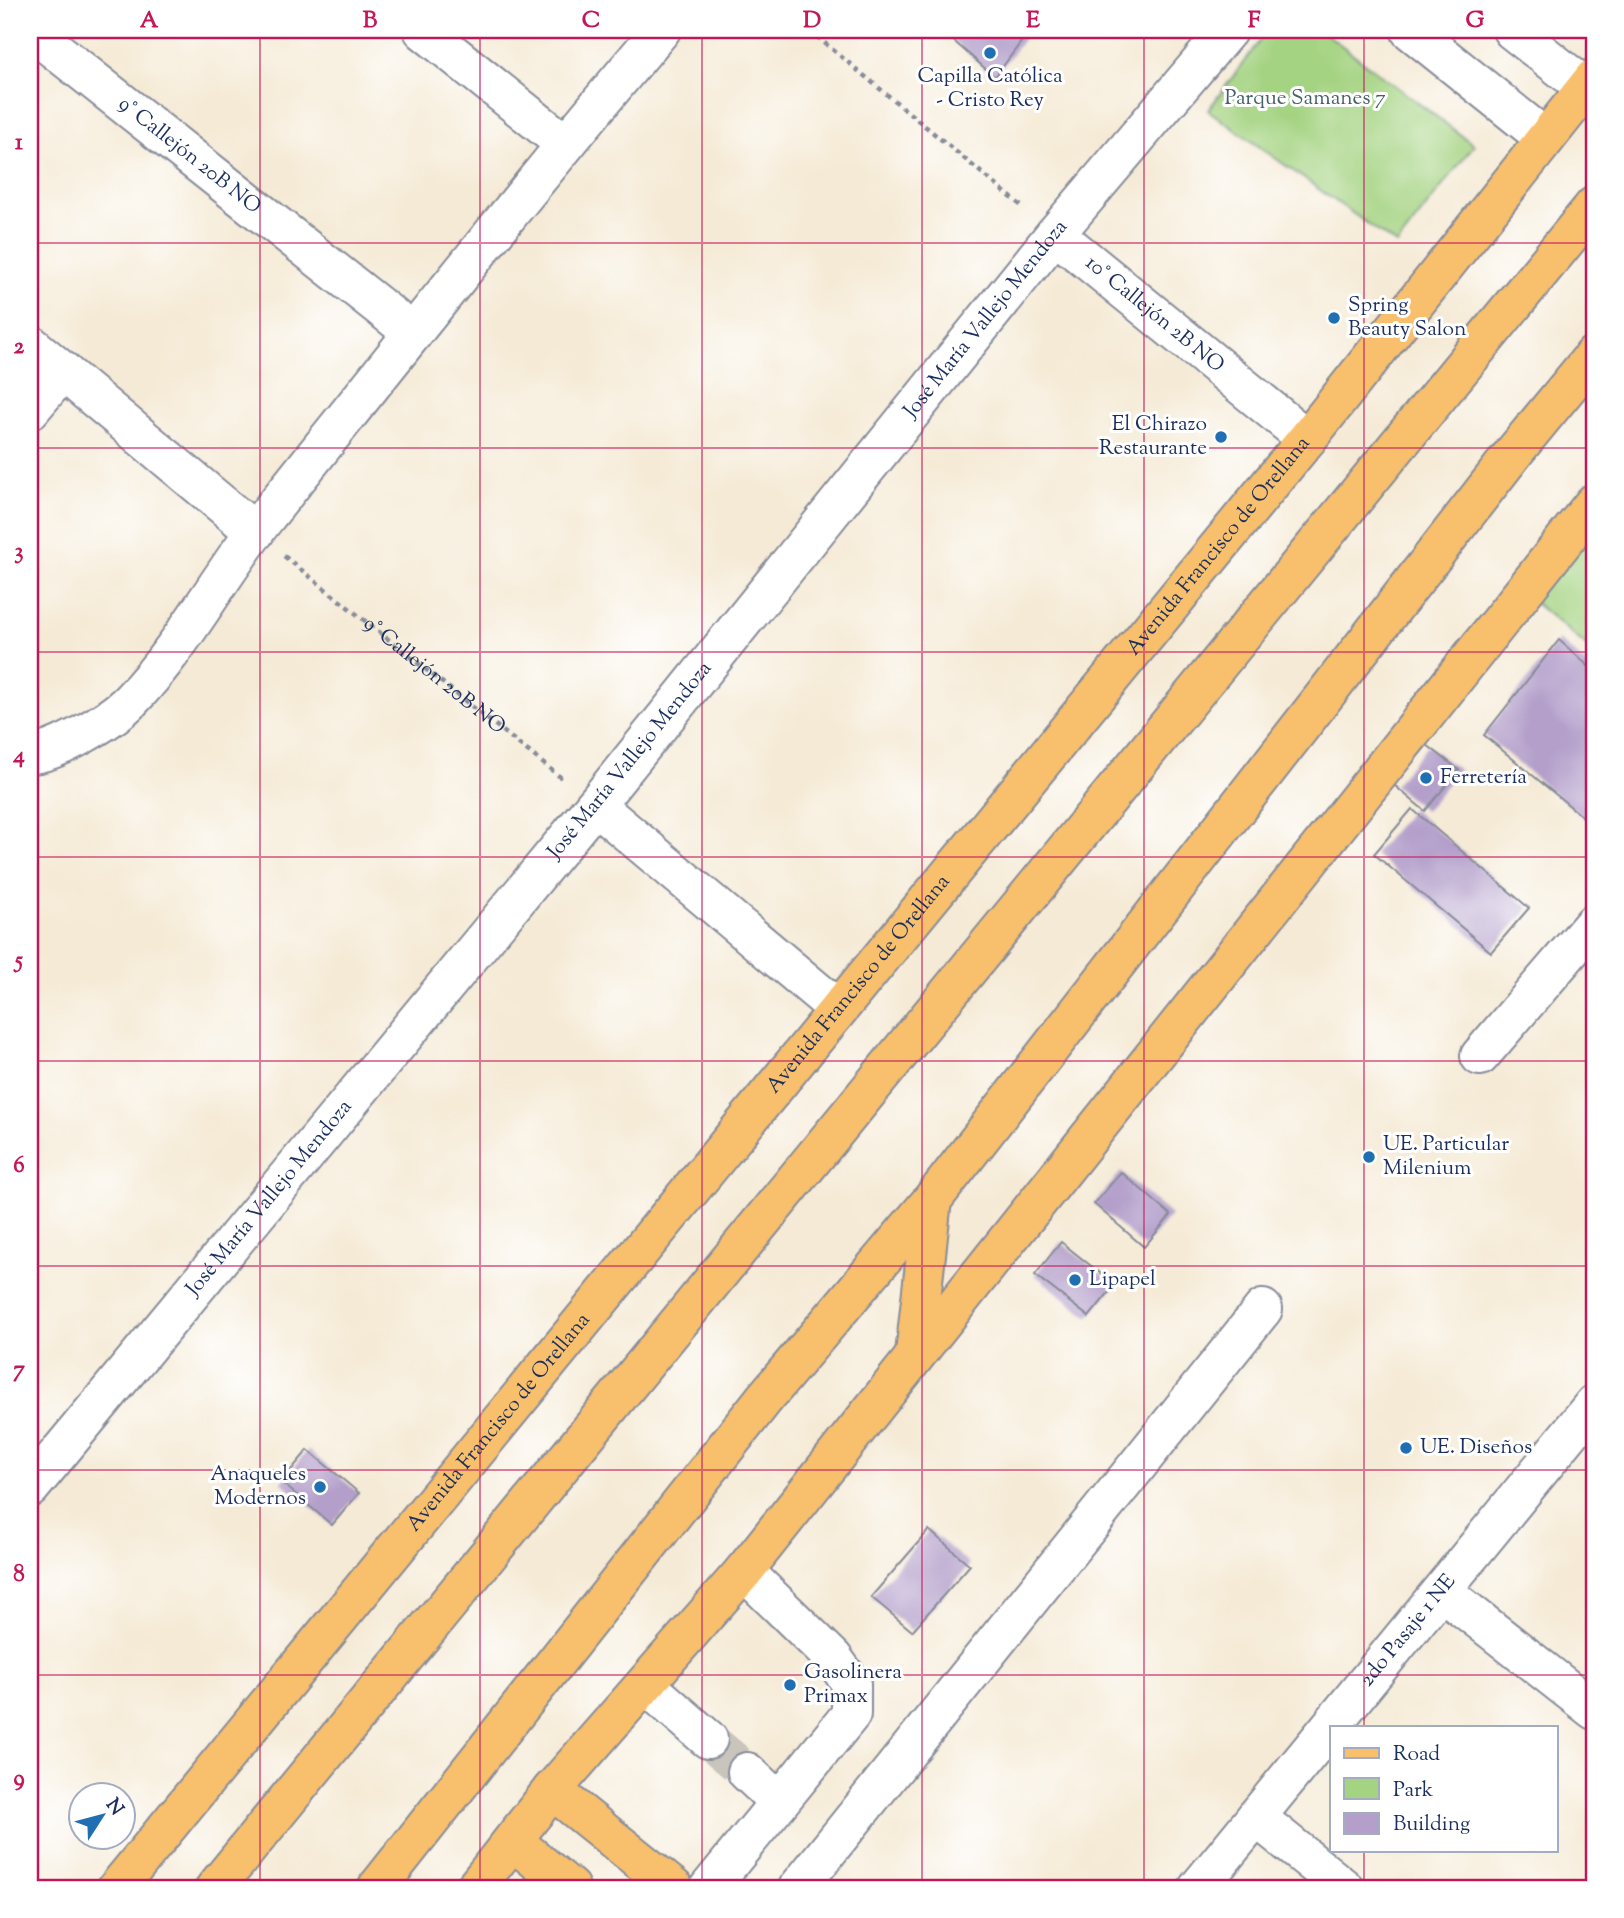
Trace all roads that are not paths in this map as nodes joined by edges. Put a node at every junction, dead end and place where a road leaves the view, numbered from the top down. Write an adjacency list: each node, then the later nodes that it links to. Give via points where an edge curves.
1 (30, 30): 12 (street, 9° Callejón 20B NO)
2 (423, 30): 9 (street)
3 (661, 30): 9 (street)
4 (1228, 30): 11 (street, José María Vallejo Mendoza)
5 (1409, 30): 8 (street)
6 (1512, 30): 7 (street)
7 (1590, 83): 8 (main road, Avenida Francisco de Orellana)
8 (1545, 138): 17 (main road, Avenida Francisco de Orellana)
9 (565, 144): 12 (street)
10 (1594, 206): 43 (main road)
11 (1055, 234): 17 (street, 10° Callejón 2B NO); 21 (street, José María Vallejo Mendoza)
12 (413, 333): 19 (street)
13 (30, 344): 15 (street)
14 (1594, 355): 25 (main road)
15 (63, 370): 16 (street); 19 (street)
16 (30, 410)
17 (1307, 439): 23 (main road, Avenida Francisco de Orellana)
18 (1594, 503): 27 (main road)
19 (255, 532): 20 (street, via 129,702 88,733)
20 (30, 754)
21 (594, 805): 23 (street); 29 (street, José María Vallejo Mendoza)
22 (1594, 923): 24 (street)
23 (838, 1009): 42 (main road, Avenida Francisco de Orellana)
24 (1480, 1056)
25 (932, 1200): 27 (main road); 44 (main road, via 764,1399)
26 (1263, 1309): 49 (street)
27 (915, 1354): 30 (main road)
28 (1594, 1404): 31 (street, 2do Pasaje 1 NE)
29 (30, 1488)
30 (744, 1571): 32 (main road); 39 (street, via 833,1658 851,1684 851,1714)
31 (1441, 1591): 33 (street); 34 (street, 2do Pasaje 1 NE)
32 (647, 1686): 36 (street); 38 (main road)
33 (1594, 1710)
34 (1330, 1726)
35 (1330, 1727): 40 (street, 2do Pasaje 1 NE)
36 (708, 1739)
37 (747, 1772): 39 (street)
38 (552, 1790): 41 (main road); 47 (main road)
39 (779, 1802): 48 (street)
40 (1256, 1817): 50 (street, 2do Pasaje 1 NE); 51 (street)
41 (513, 1841): 45 (main road); 46 (main road)
42 (117, 1888)
43 (215, 1888)
44 (377, 1888)
45 (475, 1888)
46 (570, 1888)
47 (674, 1888)
48 (709, 1888)
49 (798, 1888)
50 (1198, 1888)
51 (1344, 1888)

